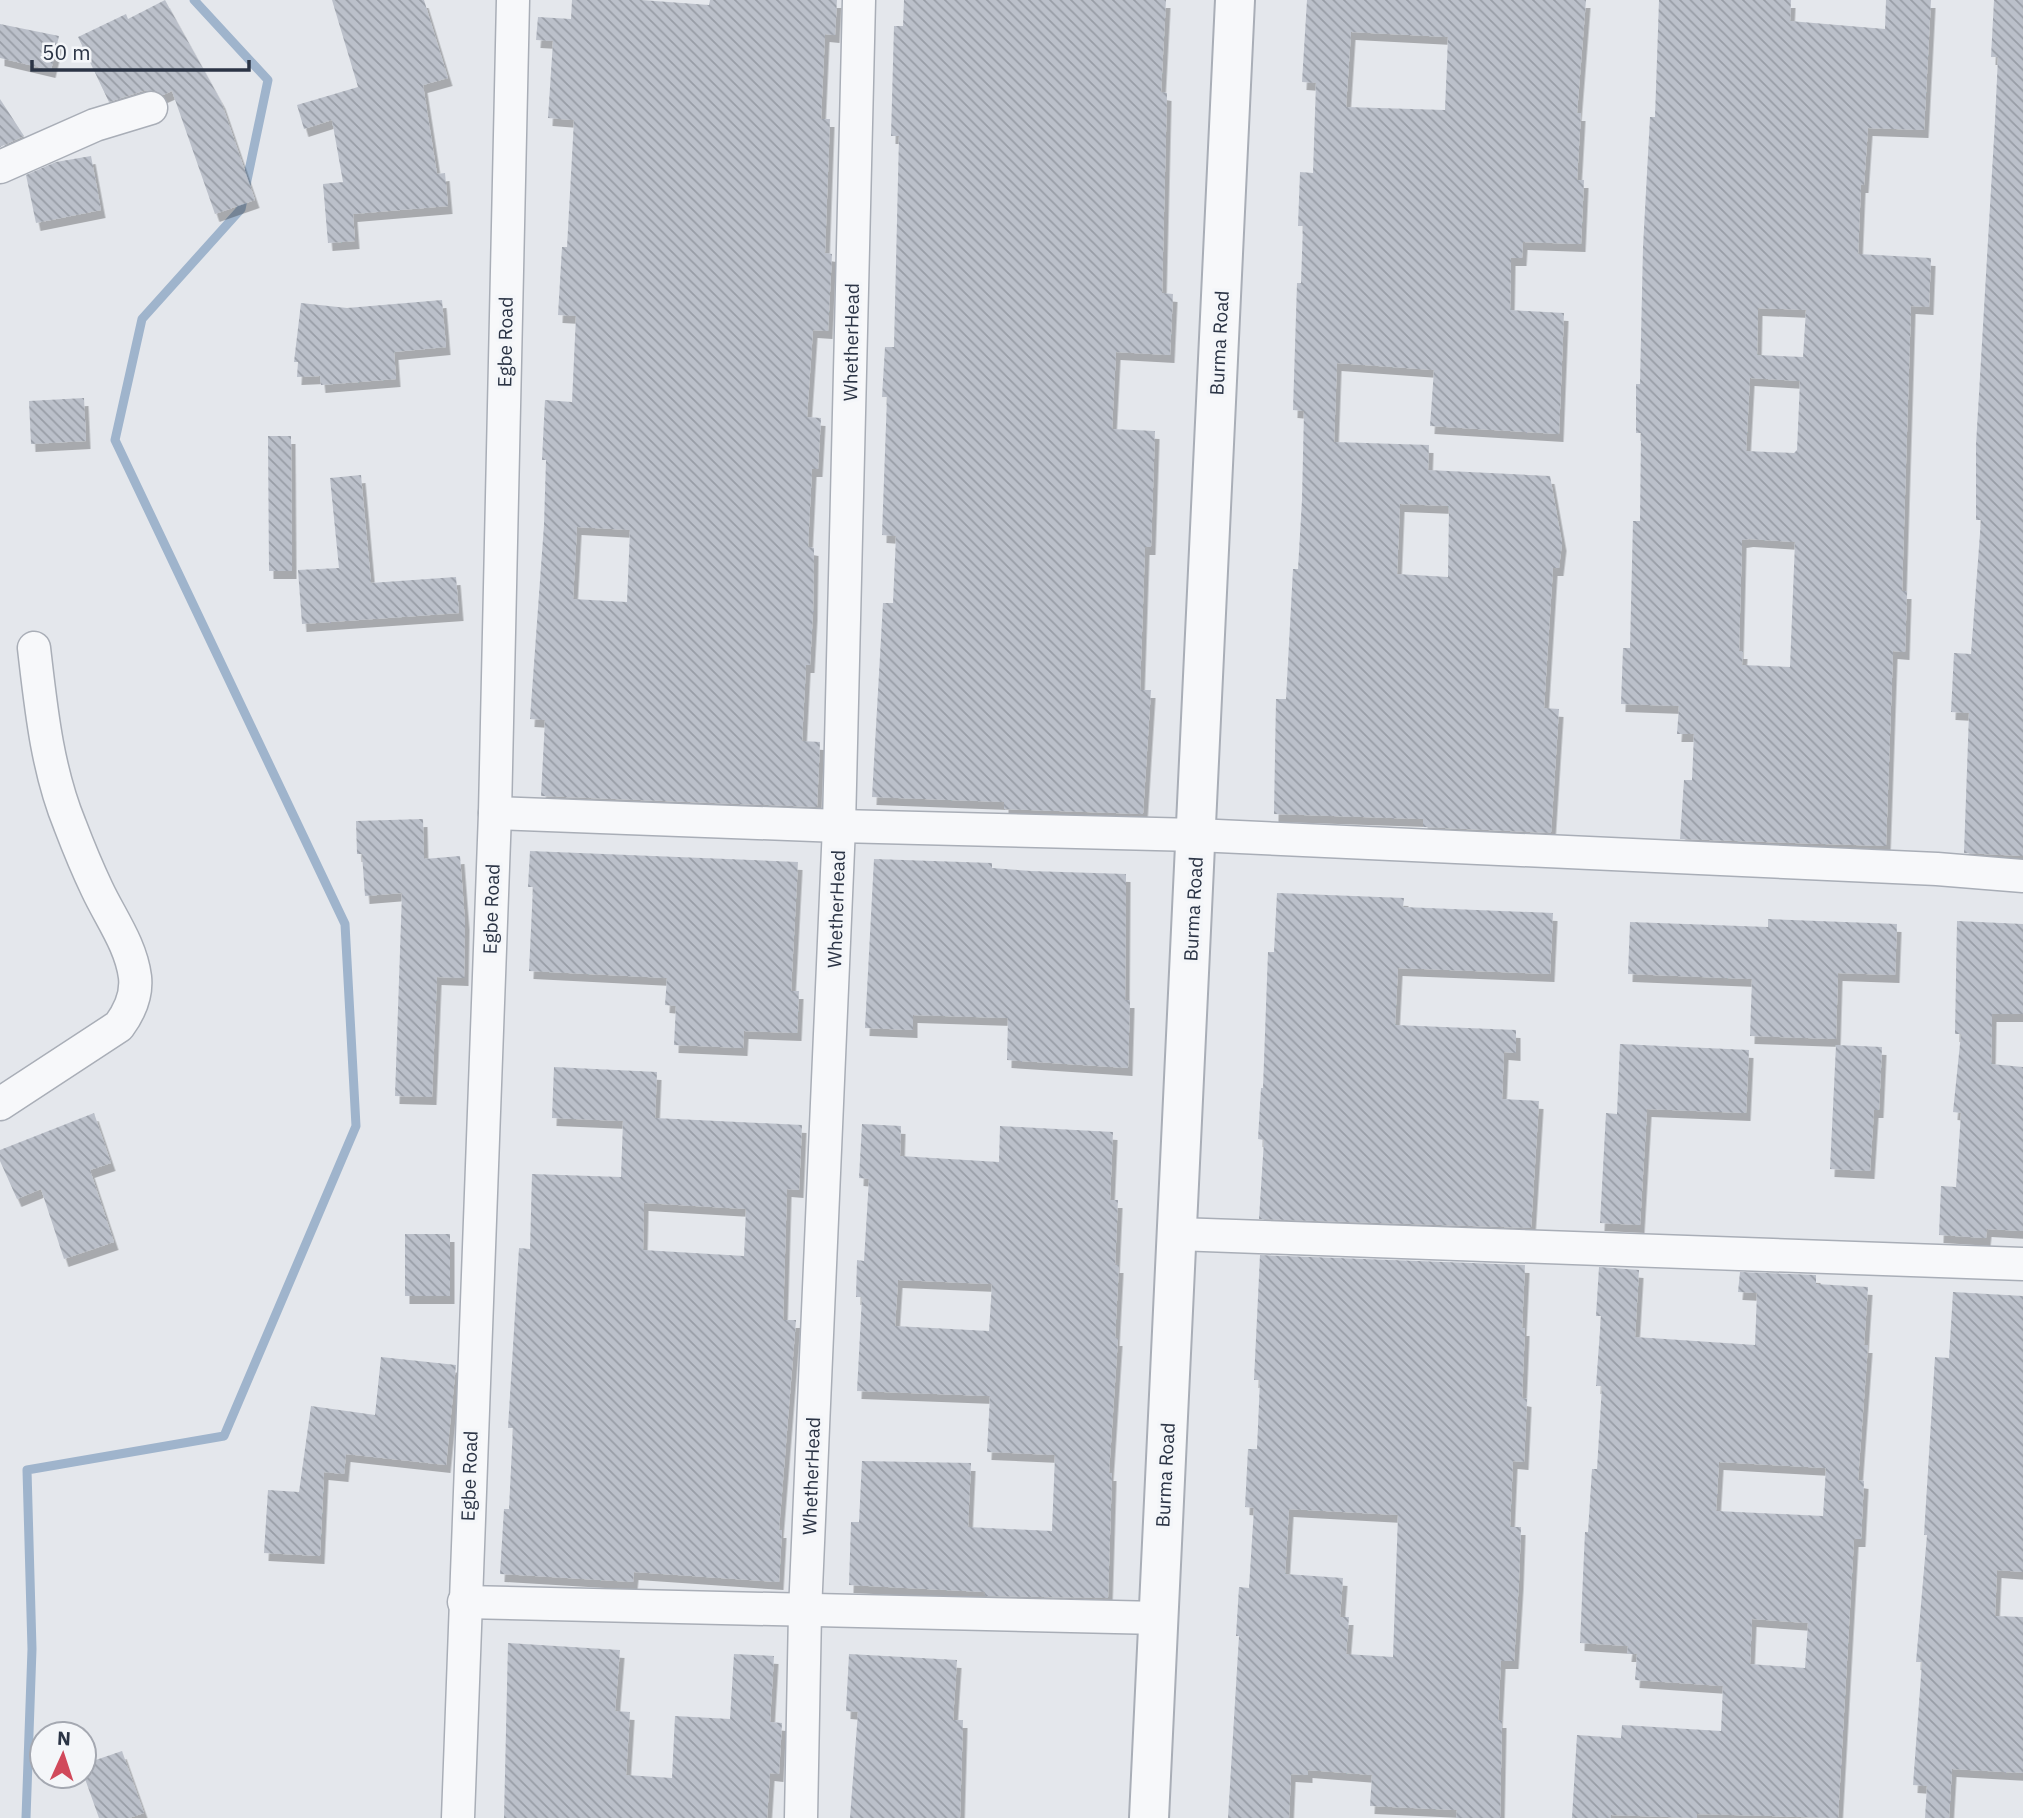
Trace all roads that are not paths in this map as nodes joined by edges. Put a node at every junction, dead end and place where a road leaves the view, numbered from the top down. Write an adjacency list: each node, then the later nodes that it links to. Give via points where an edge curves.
1 (513, 0): 7 (street, Egbe Road)
2 (859, 0): 8 (street, WhetherHead)
3 (1235, 0): 9 (street, Burma Road)
4 (151, 108): 5 (street, via 95,125)
5 (0, 167)
6 (34, 648): 11 (street, via 45,741 68,821 123,938 135,977 134,993 119,1026)
7 (495, 813): 8 (street); 14 (street, Egbe Road)
8 (839, 827): 9 (street); 15 (street, WhetherHead)
9 (1196, 835): 10 (street); 12 (street, Burma Road)
10 (2023, 876)
11 (0, 1104)
12 (1177, 1234): 13 (street); 16 (street, Burma Road)
13 (2023, 1264)
14 (464, 1602): 15 (street); 17 (street, Egbe Road)
15 (805, 1612): 16 (street); 18 (street, WhetherHead)
16 (1159, 1618): 19 (street, Burma Road)
17 (458, 1818)
18 (801, 1818)
19 (1149, 1818)

